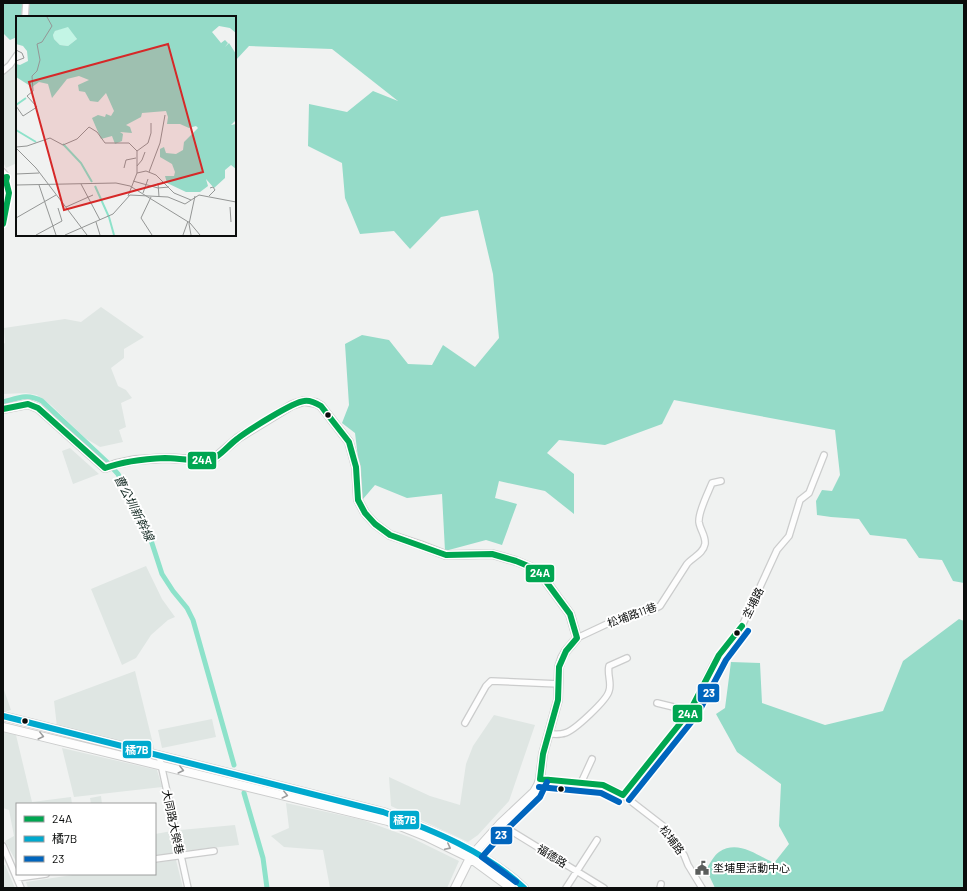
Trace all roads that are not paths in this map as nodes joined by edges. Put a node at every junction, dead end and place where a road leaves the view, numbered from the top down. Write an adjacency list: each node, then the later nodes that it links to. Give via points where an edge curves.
1 (26, 3): 2 (street)
2 (25, 16)
3 (16, 57): 4 (street)
4 (3, 71)
5 (3, 172): 6 (street, via 7,177)
6 (3, 178)
7 (3, 409): 10 (street, via 28,404 38,408 105,468 135,460 210,459 238,438 292,405 304,401 316,403 349,442 356,467 358,500 365,513 382,530 446,555 492,554 533,568 539,572 570,614)
8 (824, 455): 14 (street, 坔埔路, via 809,493 800,500 789,536 777,550 742,626 716,660)
9 (721, 481): 10 (street, 松埔路11巷, via 712,483 699,520 705,537 703,550 690,560 660,606 648,612 626,615)
10 (576, 638): 12 (street, via 562,658)
11 (627, 658): 18 (street, via 609,666 609,693 596,708 564,734)
12 (559, 684): 16 (street, via 491,681); 18 (street, via 558,700)
13 (657, 703): 14 (street)
14 (690, 711): 24 (street, 坔埔路)
15 (3, 716): 19 (street)
16 (466, 723)
17 (3, 727): 21 (street, one-way to 21)
18 (549, 734): 22 (street)
19 (159, 755): 21 (street, 大同路大榮巷); 30 (street, via 383,812 428,828)
20 (592, 759): 23 (street)
21 (161, 766): 29 (street, 大同路大榮巷); 30 (street, one-way to 30, via 388,821)
22 (540, 779): 23 (street, 松埔路); 25 (street, via 534,792)
23 (581, 783): 24 (street, 松埔路, via 603,786)
24 (623, 795): 42 (street, 松埔路, via 663,826 684,855)
25 (500, 824): 30 (street); 32 (street, 福德路)
26 (597, 840): 32 (street)
27 (3, 846): 34 (street)
28 (214, 851): 29 (street)
29 (180, 855): 31 (street); 36 (street, 大同路大榮巷)
30 (472, 855): 37 (street); 38 (street); 39 (street, via 500,869)
31 (156, 859)
32 (577, 871): 40 (street); 41 (street, 福德路)
33 (39, 875): 34 (street)
34 (17, 878): 35 (street)
35 (21, 888)
36 (188, 888)
37 (455, 888)
38 (510, 888)
39 (524, 888)
40 (566, 888)
41 (604, 888)
42 (702, 888)

